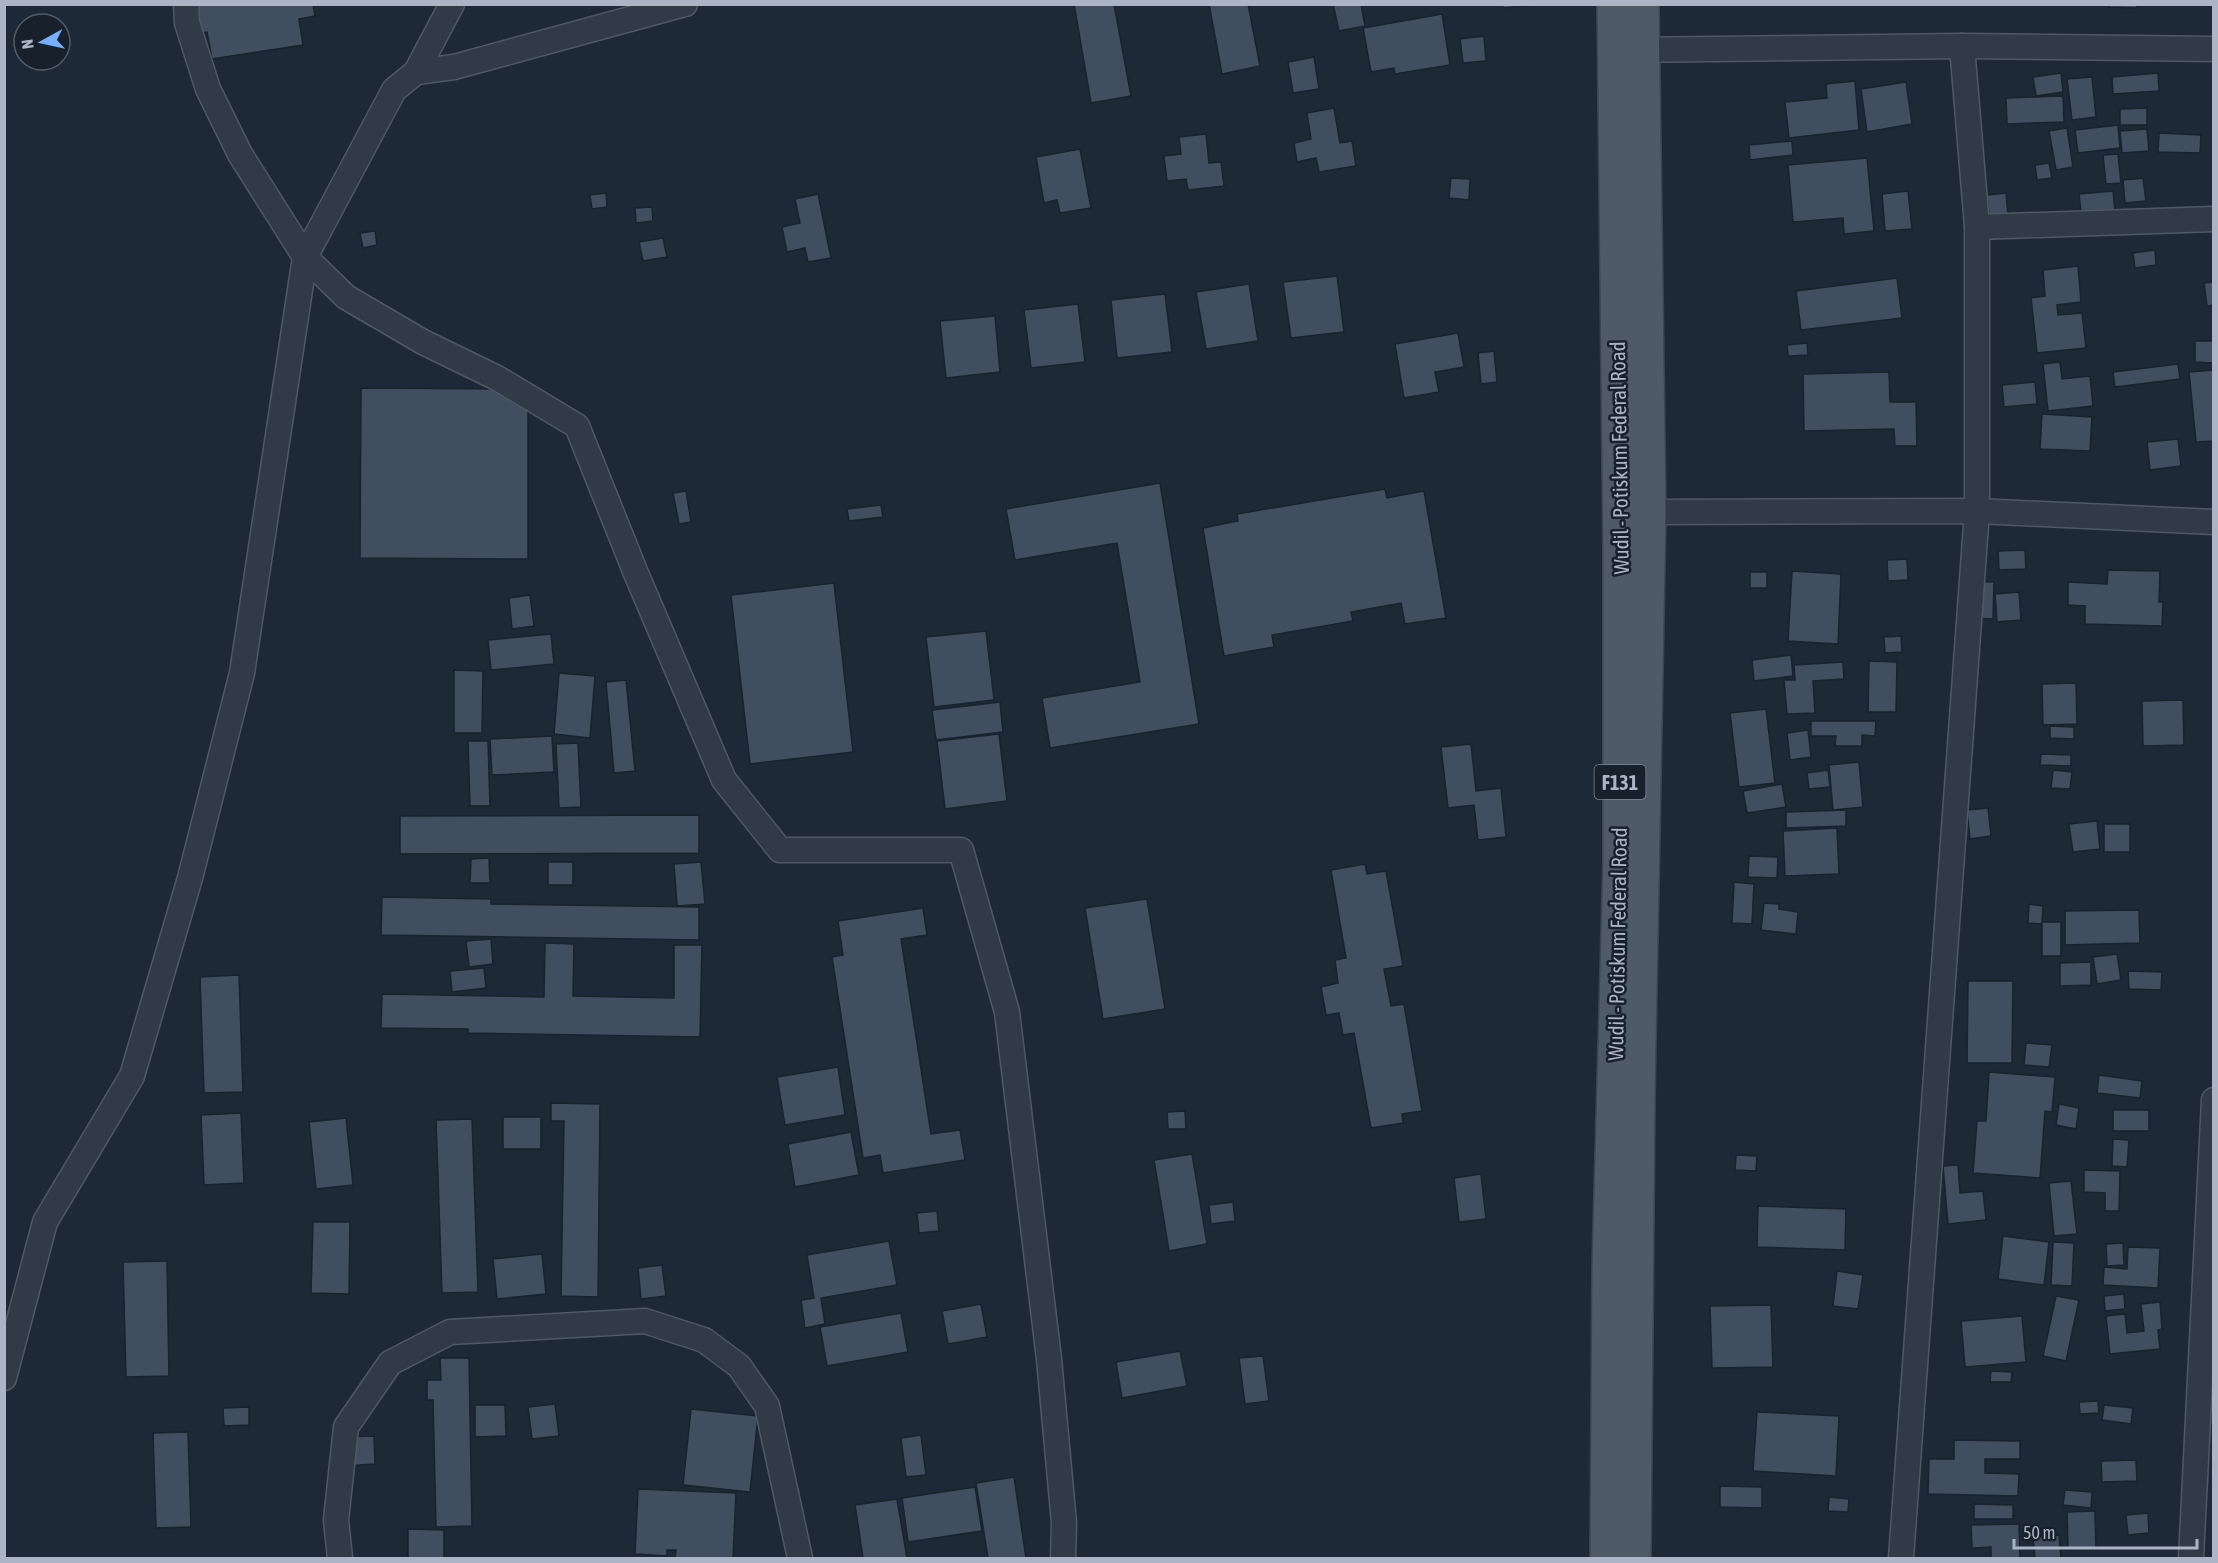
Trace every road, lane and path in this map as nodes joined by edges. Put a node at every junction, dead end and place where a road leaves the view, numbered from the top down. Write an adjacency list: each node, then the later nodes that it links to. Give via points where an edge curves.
1 (186, 4): 12 (street, via 187,23 208,89 240,154)
2 (452, 4): 9 (street)
3 (685, 4): 9 (street, via 454,66)
4 (1614, 4): 8 (main road, Wudil - Potiskum Federal Road / F131)
5 (1642, 4): 8 (main road, Wudil - Potiskum Federal Road / F131)
6 (1962, 46): 7 (street); 8 (street); 11 (street)
7 (2214, 49)
8 (1629, 50): 14 (main road, Wudil - Potiskum Federal Road / F131); 16 (main road, Wudil - Potiskum Federal Road / F131)
9 (416, 72): 12 (street, via 394,90)
10 (2214, 219): 11 (street)
11 (1977, 227): 13 (street)
12 (305, 257): 18 (street, via 242,673 190,878 132,1076 45,1222); 21 (street, via 346,297 577,426 724,780 780,850 961,850 1007,1012 1049,1359 1064,1523)
13 (1977, 511): 14 (street); 15 (street); 24 (street)
14 (1648, 512): 16 (main road, Wudil - Potiskum Federal Road / F131)
15 (2214, 522)
16 (1634, 554): 22 (main road, Wudil - Potiskum Federal Road / F131, via 1620,860 1609,1268); 23 (main road, Wudil - Potiskum Federal Road / F131, via 1638,1096)
17 (2214, 1100): 25 (street)
18 (4, 1378)
19 (340, 1558): 20 (street, via 336,1520 346,1427 390,1363 450,1332 645,1321 704,1340 739,1366 767,1407)
20 (800, 1558)
21 (1063, 1558)
22 (1607, 1558)
23 (1634, 1558)
24 (1901, 1558)
25 (2191, 1558)

